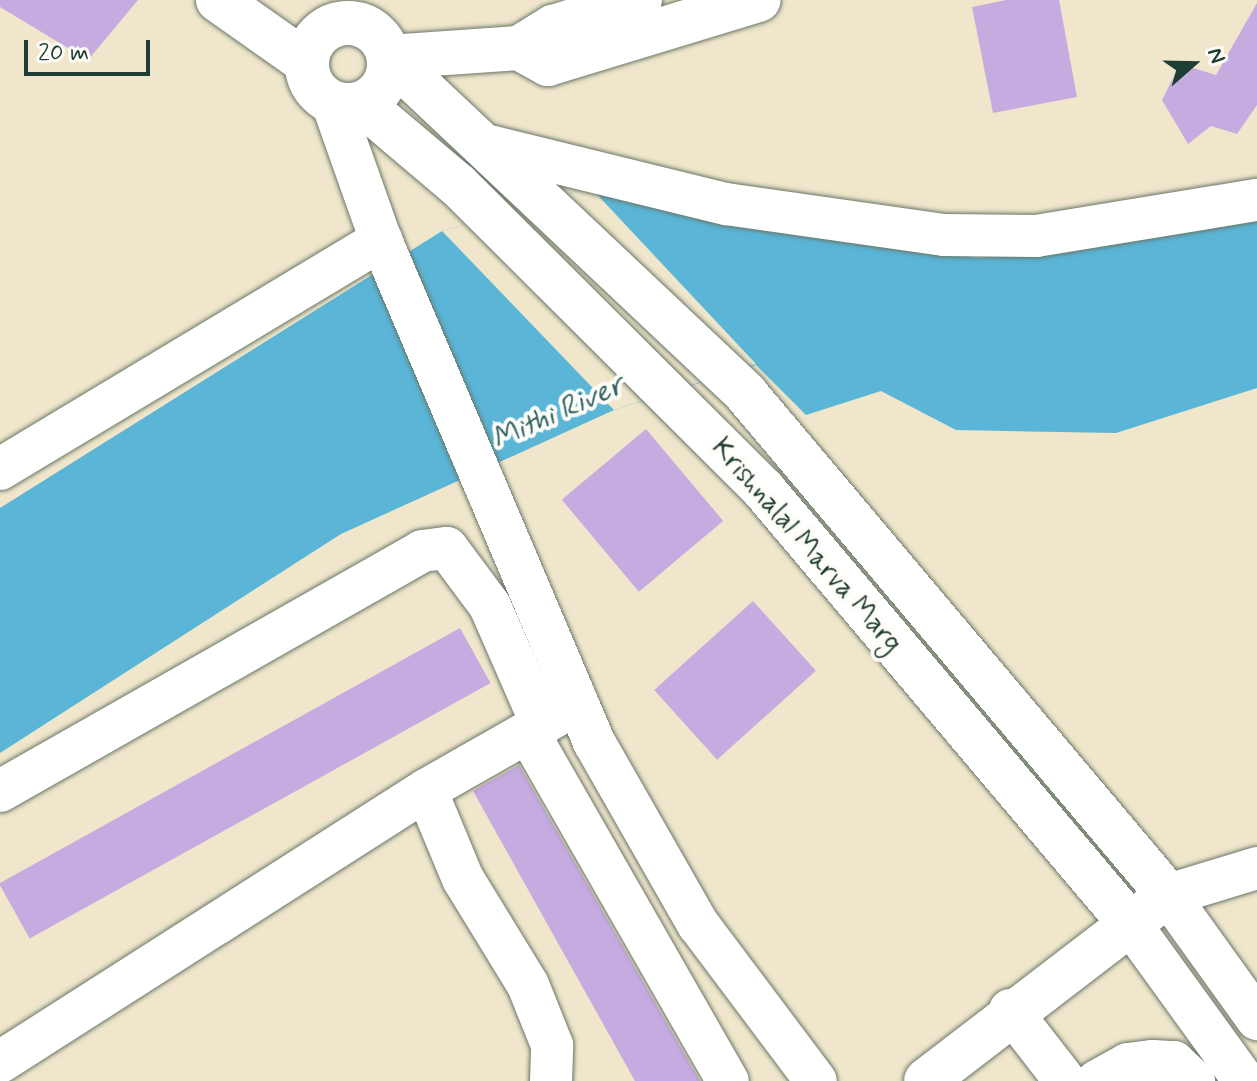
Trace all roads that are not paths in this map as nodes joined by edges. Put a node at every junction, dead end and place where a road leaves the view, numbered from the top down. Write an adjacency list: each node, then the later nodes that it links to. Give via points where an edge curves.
1 (218, 0): 7 (street)
2 (640, 0): 5 (street, via 553,27)
3 (752, 1): 5 (street, via 548,64)
4 (318, 12): 6 (street, via 370,28); 7 (street, via 320,33)
5 (519, 48): 6 (street)
6 (389, 57): 8 (street, via 388,77); 9 (street)
7 (306, 62): 8 (street, Krishnalal Marva Marg, via 311,82)
8 (347, 103): 11 (street); 19 (street, Krishnalal Marva Marg, via 458,185 702,425)
9 (498, 155): 10 (street, via 726,204 944,235 1036,236); 18 (street, via 746,394)
10 (1257, 200)
11 (384, 246): 12 (street); 13 (street)
12 (0, 469)
13 (581, 703): 14 (street); 25 (street, via 636,822 698,924)
14 (535, 730): 15 (street); 16 (street, via 490,606 447,548 422,551); 24 (street)
15 (426, 790): 22 (street); 23 (street, via 463,879 528,985 552,1045)
16 (0, 791)
17 (1257, 868): 18 (street)
18 (1168, 895): 19 (street); 21 (street)
19 (1132, 926): 20 (street); 30 (street)
20 (1010, 1010): 26 (street); 27 (street)
21 (1257, 1019)
22 (0, 1062)
23 (551, 1081)
24 (728, 1081)
25 (816, 1081)
26 (926, 1081)
27 (1065, 1081)
28 (1097, 1081): 29 (street, via 1128,1064 1153,1061 1174,1062)
29 (1194, 1081)
30 (1244, 1081)

